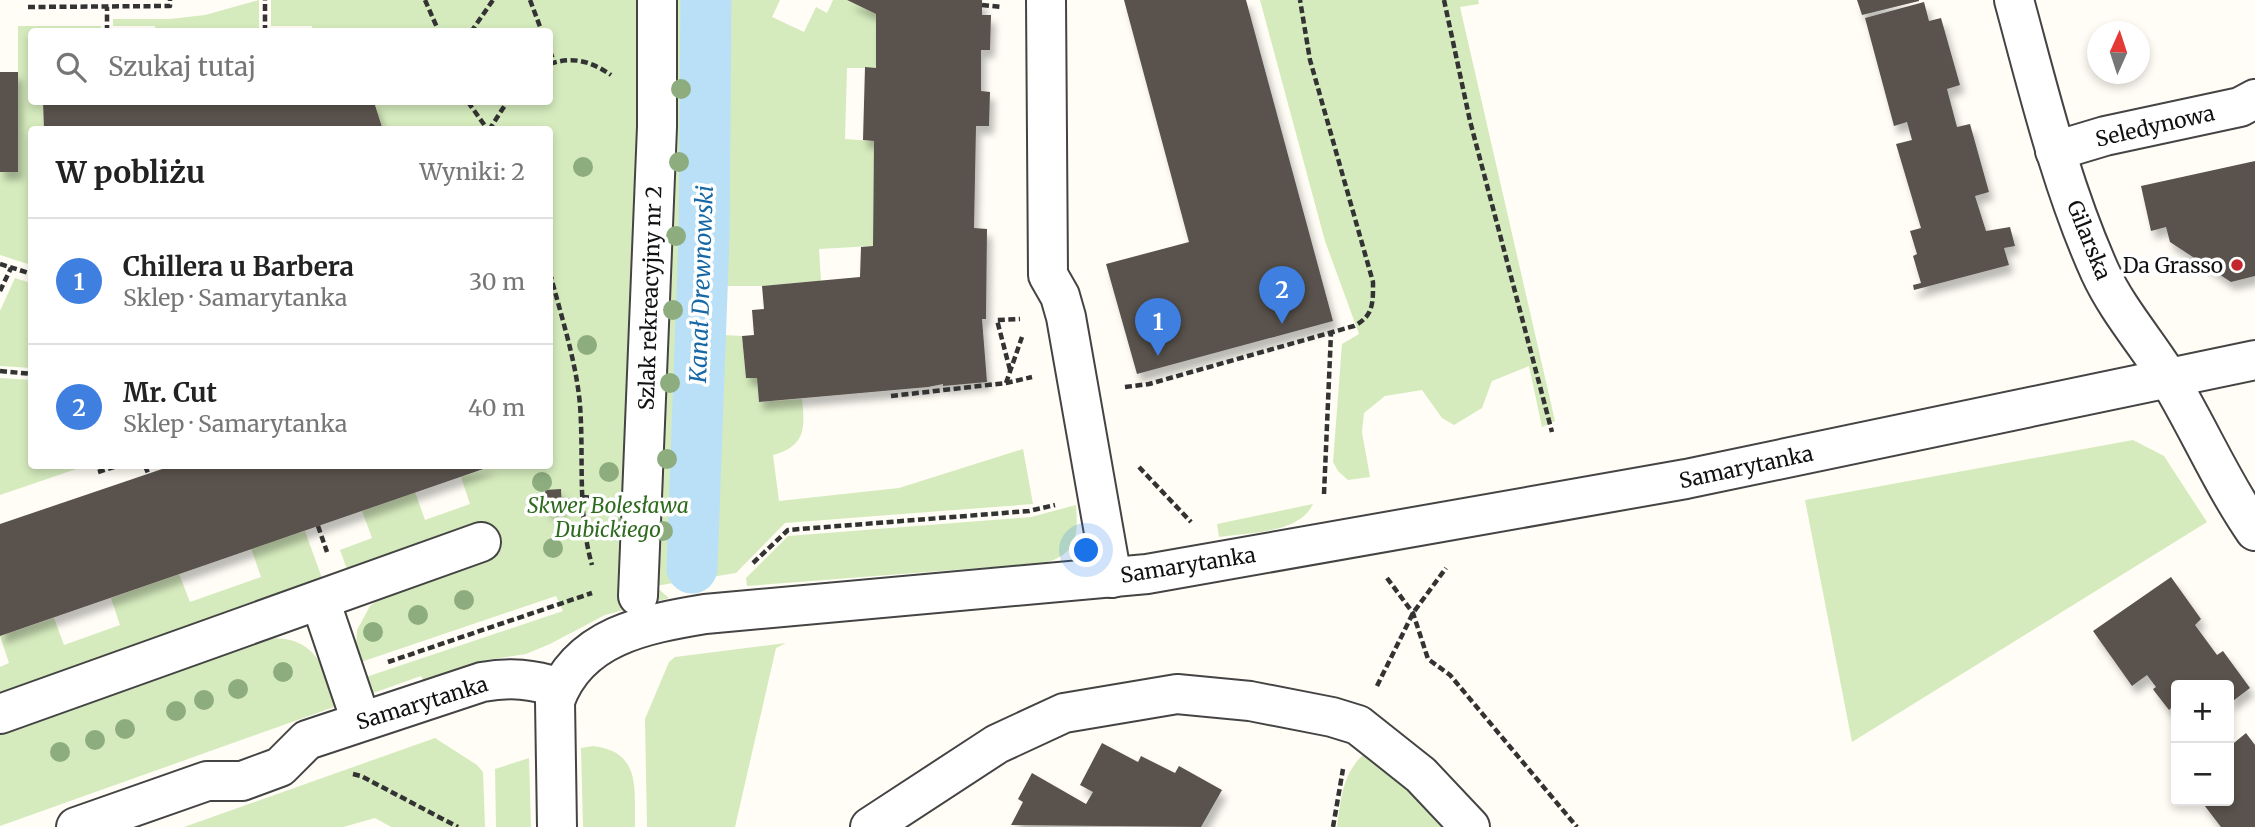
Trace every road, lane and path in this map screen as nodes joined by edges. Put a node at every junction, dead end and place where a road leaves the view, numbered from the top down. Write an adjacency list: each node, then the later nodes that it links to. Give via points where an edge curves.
1 (170, 0): 12 (path, via 170,6)
2 (265, 0): 14 (path)
3 (425, 0): 15 (path)
4 (493, 0): 16 (path)
5 (530, 0): 17 (path)
6 (1046, 0): 61 (street, via 1048,275 1066,317)
7 (1300, 0): 33 (path, via 1310,60 1373,282 1373,308 1363,321)
8 (1444, 0): 43 (path, via 1470,121)
9 (2014, 0): 25 (street, Gilarska)
10 (649, 6): 19 (street, Szlak rekreacyjny nr 2)
11 (28, 7): 12 (path)
12 (107, 7): 13 (path)
13 (107, 28)
14 (265, 28)
15 (437, 28)
16 (474, 28)
17 (540, 28)
18 (553, 63): 19 (path, via 583,61 627,85)
19 (657, 93): 62 (street, Szlak rekreacyjny nr 2)
20 (2255, 99): 25 (street, Seledynowa, via 2240,107)
21 (470, 105): 23 (path)
22 (505, 105): 24 (path)
23 (486, 126)
24 (492, 126)
25 (2055, 151): 39 (street, Gilarska, via 2102,275)
26 (0, 264): 27 (path)
27 (11, 268): 28 (path); 30 (path)
28 (28, 273)
29 (553, 285): 50 (path, via 578,388)
30 (0, 291)
31 (1024, 319): 36 (path, via 997,320)
32 (1024, 329): 36 (path)
33 (1331, 333): 41 (path, via 1149,384); 49 (path)
34 (2255, 360): 39 (street, Samarytanka)
35 (0, 371): 37 (path)
36 (1010, 371): 40 (path)
37 (28, 374)
38 (1044, 375): 40 (path)
39 (2169, 378): 55 (street, Gilarska); 61 (street, Samarytanka, via 1686,479)
40 (1006, 383): 42 (path)
41 (1113, 384)
42 (891, 396)
43 (1552, 432)
44 (1138, 466): 53 (path)
45 (107, 469): 47 (path)
46 (146, 469): 48 (path)
47 (97, 472)
48 (148, 473)
49 (1324, 494)
50 (582, 500): 51 (path); 62 (path, via 590,556)
51 (562, 501)
52 (1062, 503): 59 (path, via 1030,510 788,530)
53 (1194, 525)
54 (317, 526): 57 (path)
55 (2255, 531)
56 (481, 542): 63 (street)
57 (328, 554)
58 (1446, 568): 64 (path)
59 (745, 571)
60 (1383, 572): 64 (path)
61 (1112, 578): 66 (street, Samarytanka, via 729,612 653,623 596,647)
62 (620, 592): 65 (path)
63 (320, 600): 65 (street); 67 (street)
64 (1413, 613): 69 (path); 77 (path, via 1428,659 1450,675)
65 (345, 676): 68 (street)
66 (560, 688): 68 (street, Samarytanka, via 507,677); 73 (street, via 555,701)
67 (0, 714)
68 (361, 722): 71 (street, Samarytanka, via 307,740 280,767 242,781 207,781)
69 (1358, 725): 74 (street, via 1250,701 1177,694 1064,713 997,744); 75 (path, via 1340,779); 76 (street, via 1421,775)
70 (350, 774): 72 (path)
71 (76, 827)
72 (458, 827)
73 (557, 827)
74 (870, 827)
75 (1333, 827)
76 (1470, 827)
77 (1577, 827)

